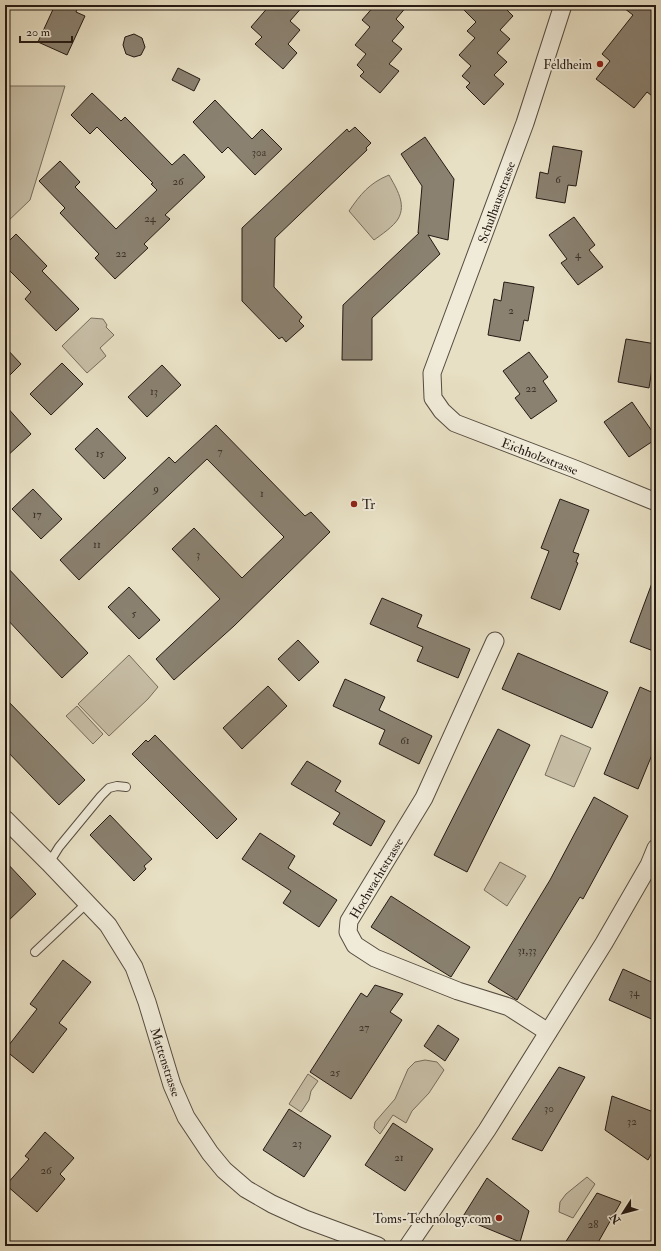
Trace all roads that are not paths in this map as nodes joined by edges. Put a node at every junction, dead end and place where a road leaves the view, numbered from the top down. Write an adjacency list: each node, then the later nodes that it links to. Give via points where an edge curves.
1 (562, 5): 2 (street, Schulhausstrasse, via 525,123 432,373)
2 (433, 398): 3 (street, Eichholzstrasse, via 455,423)
3 (656, 502)
4 (495, 641): 11 (street, Hochwachtstrasse, via 424,798 349,921 348,932 355,945 375,958 458,991 509,1007)
5 (126, 787): 8 (lane, via 109,788)
6 (5, 819): 8 (street, Mattenstrasse)
7 (656, 848): 11 (street, via 649,865 604,943)
8 (48, 863): 9 (street, Mattenstrasse)
9 (87, 903): 10 (lane); 12 (street, Mattenstrasse, via 108,925 134,967 172,1085 186,1117 224,1170 246,1189 272,1204)
10 (36, 952)
11 (548, 1032): 13 (street, via 487,1130)
12 (378, 1246)
13 (408, 1246)

